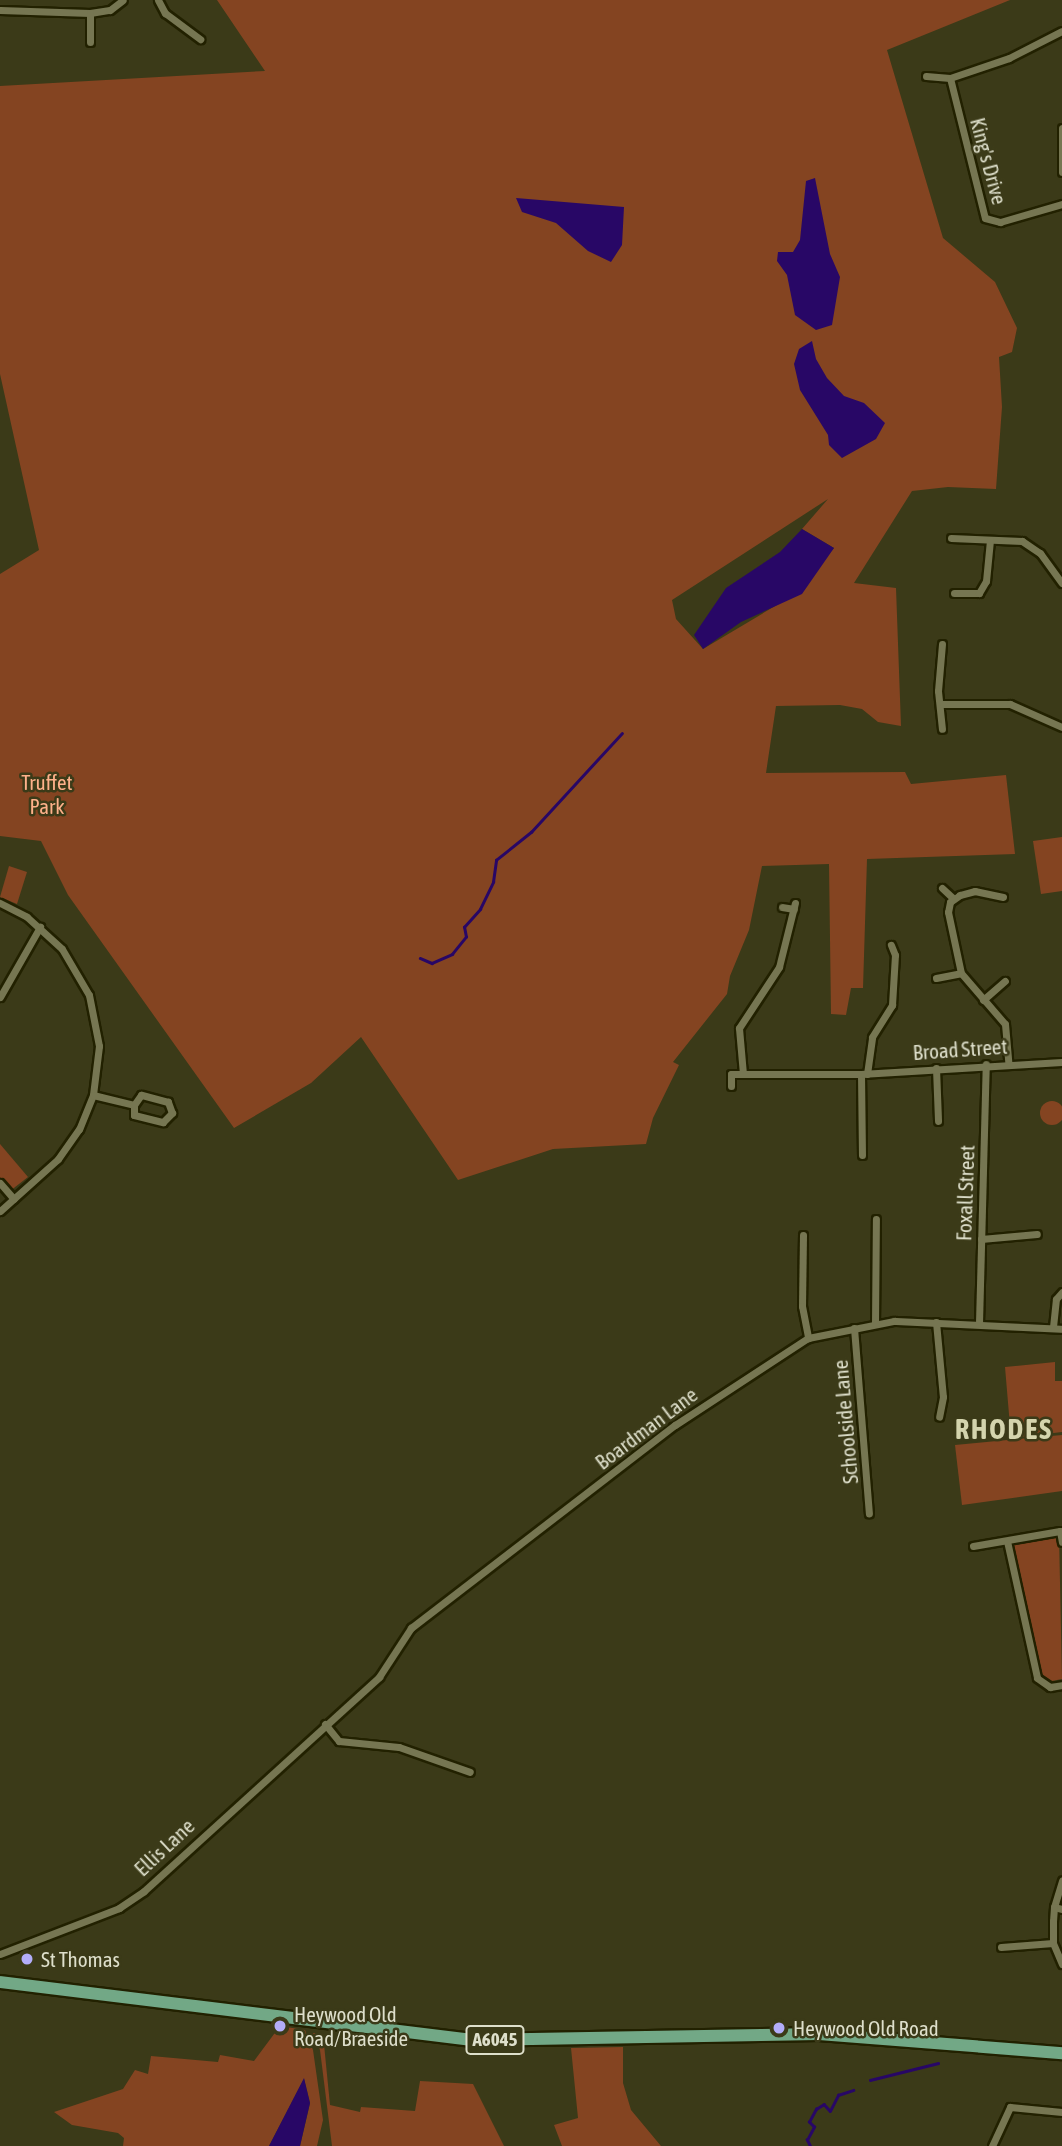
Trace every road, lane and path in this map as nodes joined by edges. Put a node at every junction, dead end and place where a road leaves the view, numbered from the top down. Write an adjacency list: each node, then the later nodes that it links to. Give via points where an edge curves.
1 (123, 0): 4 (street, via 110,10)
2 (158, 0): 6 (street, via 165,13)
3 (0, 10): 4 (street)
4 (90, 13): 7 (street)
5 (1062, 31): 9 (street, via 1009,58)
6 (200, 39)
7 (90, 43)
8 (926, 76): 9 (street)
9 (950, 78): 12 (street, King's Drive, via 985,218 1000,222)
10 (1062, 128): 11 (street)
11 (1062, 172)
12 (1062, 204)
13 (951, 538): 14 (street)
14 (990, 540): 15 (street, via 1022,541 1040,553); 16 (street, via 986,581 979,593)
15 (1062, 583)
16 (954, 593)
17 (942, 644): 18 (street, via 939,692)
18 (943, 704): 20 (street, via 1010,704); 21 (street)
19 (1062, 715): 20 (street)
20 (1061, 726)
21 (942, 729)
22 (942, 888): 24 (street)
23 (1003, 897): 24 (street, via 975,891)
24 (954, 899): 29 (street, via 948,912)
25 (0, 903): 27 (street)
26 (782, 907): 38 (street, via 795,906 779,967 739,1028)
27 (40, 927): 32 (street); 41 (street, via 62,949 89,995 99,1046)
28 (891, 945): 39 (street, via 895,955 892,1005 872,1037)
29 (961, 973): 30 (street); 33 (street)
30 (936, 978)
31 (1005, 981): 33 (street)
32 (0, 997)
33 (983, 1000): 34 (street, via 1006,1024)
34 (1009, 1062): 35 (street, Broad Street); 36 (street, Broad Street)
35 (1062, 1062)
36 (986, 1064): 37 (street, Broad Street); 51 (street, Foxall Street)
37 (936, 1068): 39 (street, Broad Street); 43 (street)
38 (743, 1074): 39 (street, Broad Street); 40 (street, Broad Street, via 731,1074)
39 (864, 1074): 44 (street)
40 (731, 1086)
41 (93, 1095): 42 (street); 46 (street, via 69,1145)
42 (134, 1105): 42 (street, via 141,1095 167,1102 172,1113 163,1122 134,1115)
43 (938, 1121)
44 (862, 1155)
45 (0, 1183): 46 (street)
46 (14, 1199): 47 (street)
47 (0, 1211)
48 (876, 1219): 55 (street)
49 (1037, 1234): 51 (street)
50 (803, 1235): 59 (street, via 802,1306)
51 (981, 1239): 54 (street, Foxall Street)
52 (1062, 1292): 56 (street, via 1056,1299)
53 (936, 1322): 54 (street, Boardman Lane); 55 (street, Boardman Lane); 60 (street, via 943,1397)
54 (979, 1323): 56 (street, Boardman Lane)
55 (875, 1324): 57 (street, Boardman Lane)
56 (1053, 1327): 58 (street, Boardman Lane)
57 (854, 1328): 59 (street, Boardman Lane); 61 (street, Schoolside Lane)
58 (1062, 1329)
59 (808, 1338): 66 (street, Boardman Lane, via 675,1425 411,1628 385,1671)
60 (939, 1417)
61 (869, 1513)
62 (1007, 1541): 63 (street, via 1060,1531); 64 (street); 65 (street, via 1037,1678 1050,1687)
63 (1062, 1542)
64 (973, 1546)
65 (1062, 1685)
66 (325, 1724): 67 (street, via 339,1741 400,1747); 72 (street, Ellis Lane, via 119,1908)
67 (470, 1772)
68 (1062, 1880): 69 (street)
69 (1058, 1908): 70 (street)
70 (1053, 1943): 71 (street); 73 (street)
71 (1002, 1947)
72 (0, 1954)
73 (1062, 1964)
74 (0, 1982): 75 (main road, A6045, via 474,2040 819,2034)
75 (1062, 2052)
76 (1062, 2112): 77 (street, via 1010,2107)
77 (992, 2146)

